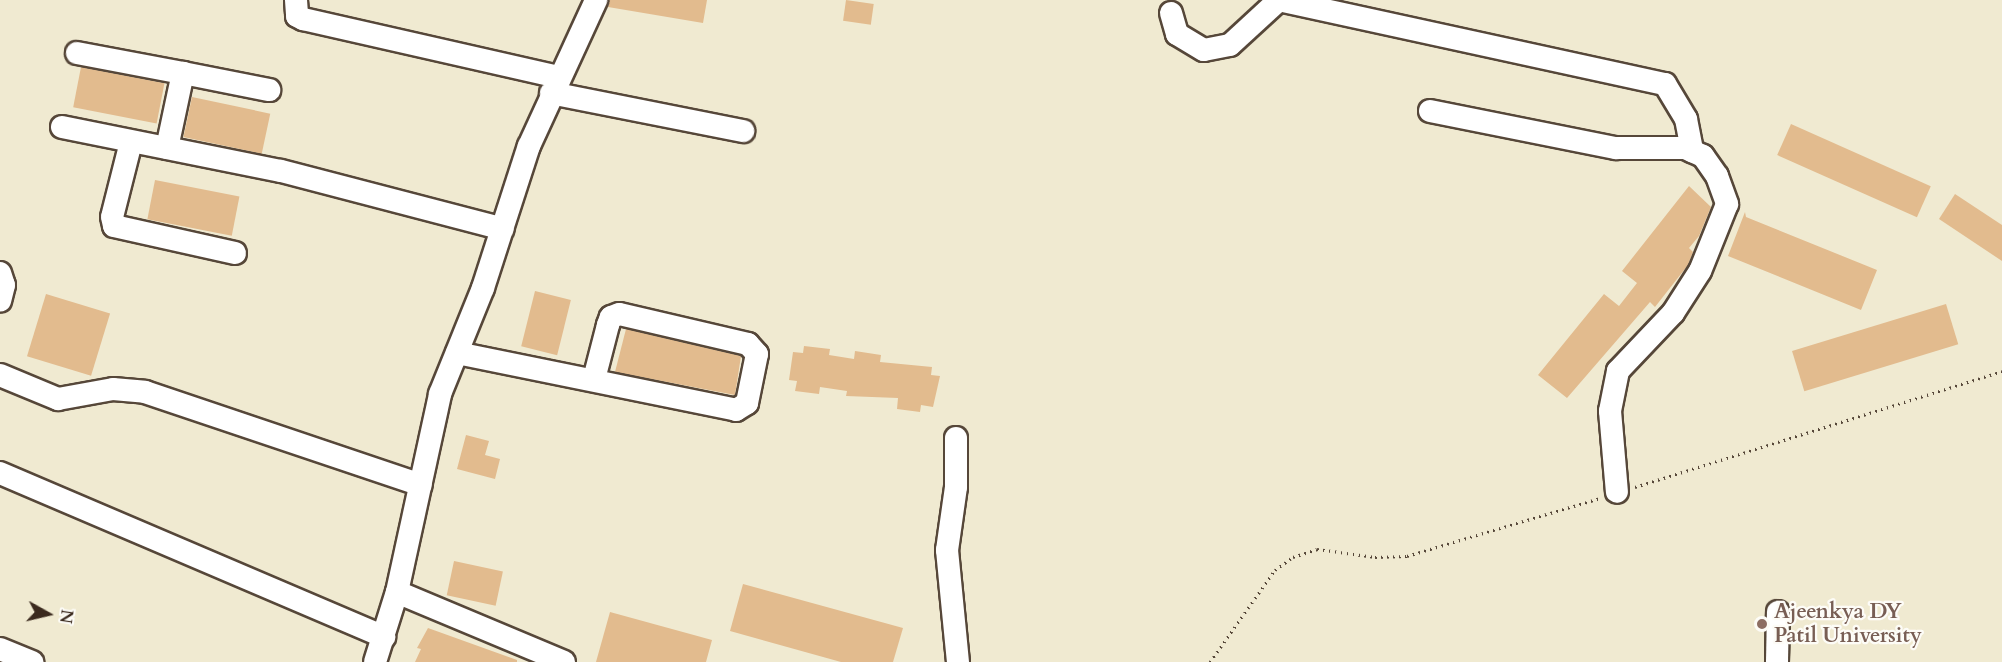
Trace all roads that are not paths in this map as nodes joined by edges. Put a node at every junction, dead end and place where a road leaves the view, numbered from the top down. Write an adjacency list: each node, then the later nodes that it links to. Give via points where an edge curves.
1 (296, 0): 7 (street, via 297,16 303,19)
2 (596, 0): 7 (street)
3 (1279, 0): 4 (street, via 1230,45 1204,50 1177,34); 14 (street, via 1665,84 1677,98 1686,119)
4 (1171, 13)
5 (77, 53): 6 (street)
6 (183, 73): 8 (street); 13 (street)
7 (555, 85): 11 (street); 15 (street, via 529,146)
8 (269, 90)
9 (1430, 111): 14 (street, via 1616,147 1664,146)
10 (62, 127): 12 (street)
11 (743, 131)
12 (131, 142): 13 (street); 16 (street, via 112,217 114,226)
13 (167, 148): 15 (street, via 281,171)
14 (1692, 151): 25 (street, via 1703,156 1717,176 1727,204 1700,271 1678,304 1618,371 1610,411)
15 (503, 229): 19 (street)
16 (235, 253)
17 (0, 273): 18 (street, via 4,285)
18 (0, 301)
19 (457, 353): 21 (street); 24 (street, via 440,394)
20 (0, 375): 24 (street, via 58,399 113,389 145,392)
21 (594, 379): 21 (street, via 611,317 619,314 748,344 757,354 747,403 736,410)
22 (956, 438): 33 (street, via 956,487 947,550)
23 (0, 473): 28 (street)
24 (421, 485): 26 (street)
25 (1617, 492)
26 (397, 592): 28 (street); 32 (street)
27 (1778, 612): 34 (street)
28 (384, 637): 31 (street)
29 (0, 649): 30 (street)
30 (33, 662)
31 (375, 662)
32 (564, 662)
33 (958, 662)
34 (1778, 662)

